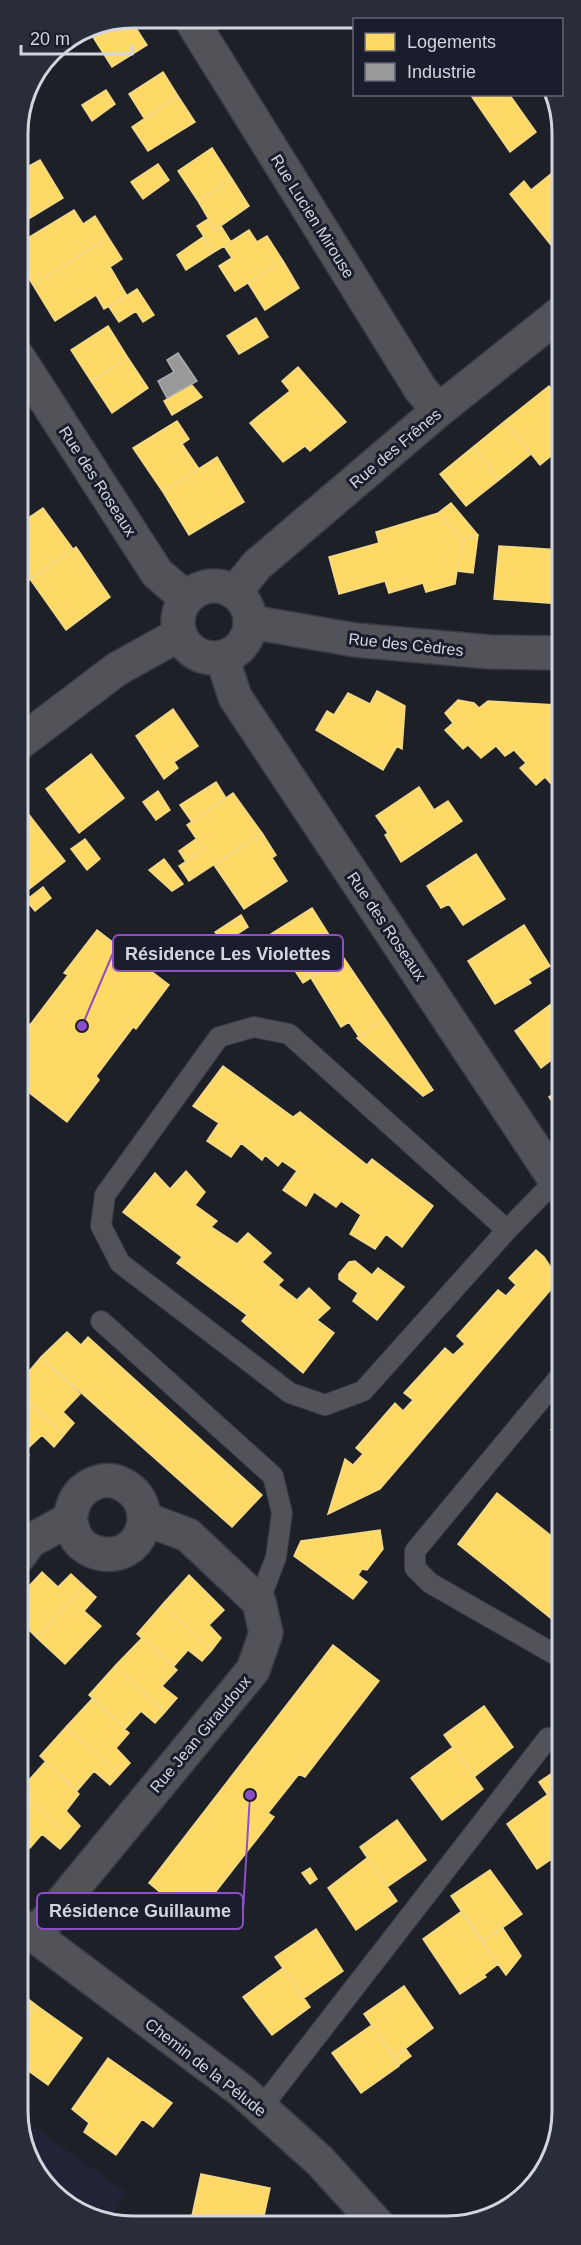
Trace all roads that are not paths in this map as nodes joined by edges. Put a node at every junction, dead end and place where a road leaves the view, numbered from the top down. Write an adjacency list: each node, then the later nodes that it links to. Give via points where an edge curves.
1 (196, 28): 4 (street, Rue Lucien Mirouse, via 420,390)
2 (552, 320): 4 (street, Rue des Frênes)
3 (29, 374): 6 (street, Rue des Roseaux, via 157,573)
4 (439, 410): 5 (street, Rue des Frênes, via 257,565)
5 (235, 592): 6 (street, via 226,587 205,586); 7 (street, via 244,600)
6 (186, 598): 8 (street, via 180,609)
7 (251, 622): 9 (street, Rue des Cèdres, via 355,640 490,652); 10 (street, via 246,641 232,654)
8 (180, 634): 10 (street, via 197,654); 11 (street, via 117,669)
9 (552, 653)
10 (222, 657): 12 (street, Rue des Roseaux, via 234,697)
11 (29, 736)
12 (552, 1174)
13 (552, 1191): 14 (lane)
14 (507, 1230): 14 (lane, via 363,1391 325,1405 290,1393 120,1263 100,1226 105,1195 219,1037 254,1027 289,1034)
15 (101, 1322): 20 (lane, via 273,1476 282,1514 276,1557)
16 (552, 1386): 21 (lane, via 414,1551 415,1568 430,1583)
17 (70, 1519): 18 (street, via 76,1538 90,1551 108,1555 126,1550 140,1537); 18 (street, via 74,1503 84,1489 99,1482 116,1481 131,1489 141,1502); 19 (street)
18 (145, 1519): 20 (street, via 188,1535)
19 (28, 1543)
20 (259, 1602): 23 (street, Rue Jean Giraudoux, via 266,1633 253,1670)
21 (552, 1653)
22 (548, 1738): 25 (lane)
23 (28, 1928)
24 (28, 1932): 25 (street, Chemin de la Pélude)
25 (261, 2108): 26 (street, Chemin de la Pélude, via 320,2161)
26 (370, 2216)

